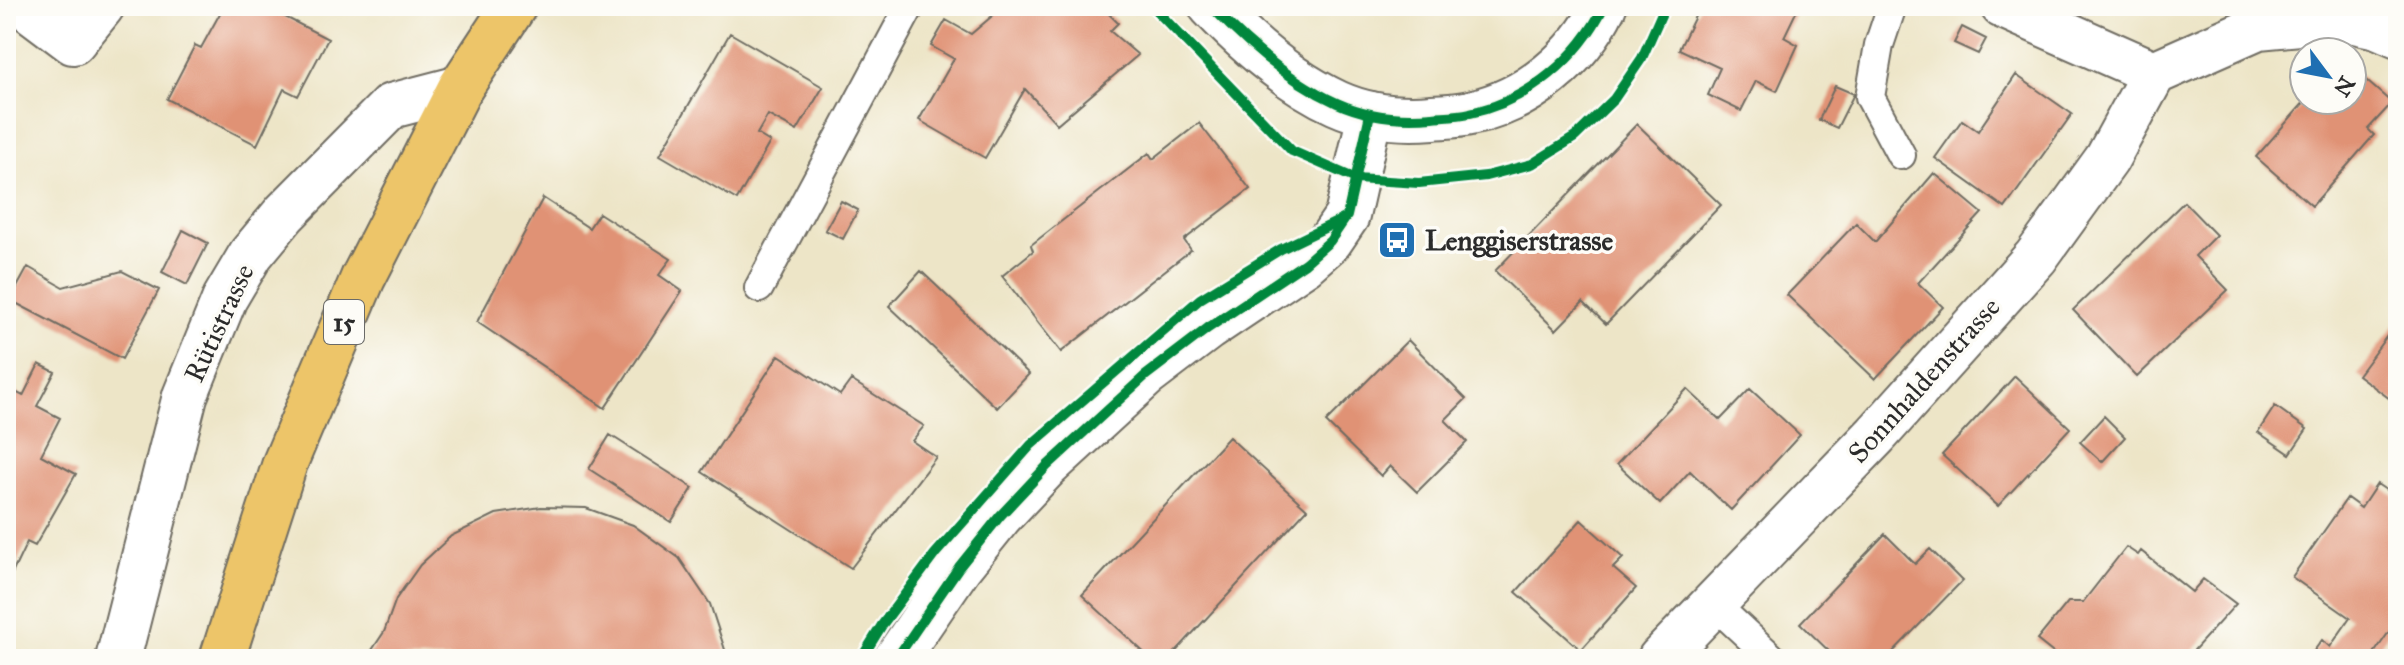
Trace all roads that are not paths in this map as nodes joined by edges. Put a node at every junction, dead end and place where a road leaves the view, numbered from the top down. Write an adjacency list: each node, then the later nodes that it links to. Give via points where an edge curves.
1 (25, 6): 2 (street, via 73,42)
2 (102, 6)
3 (514, 6): 11 (main road, 15)
4 (910, 6): 14 (lane)
5 (1211, 6): 12 (street, via 1310,89)
6 (1604, 6): 12 (street, via 1592,31 1570,56 1541,82 1507,100 1471,113 1404,119)
7 (1892, 6): 13 (lane, via 1870,97)
8 (2003, 6): 10 (street)
9 (2398, 35): 10 (street, via 2345,19 2258,27)
10 (2154, 73): 15 (street, Sonnhaldenstrasse, via 2107,159 2036,257 1876,435)
11 (460, 88): 16 (street, Rütistrasse, via 391,106 251,254 225,298 185,396); 17 (main road, 15, via 363,278 285,463)
12 (1370, 114): 18 (street, via 1347,216 1330,241 1145,376 1047,466 959,567)
13 (1901, 155)
14 (759, 288)
15 (1713, 603): 19 (street, Sonnhaldenstrasse); 20 (lane)
16 (118, 659)
17 (222, 659)
18 (896, 659)
19 (1660, 659)
20 (1773, 659)

